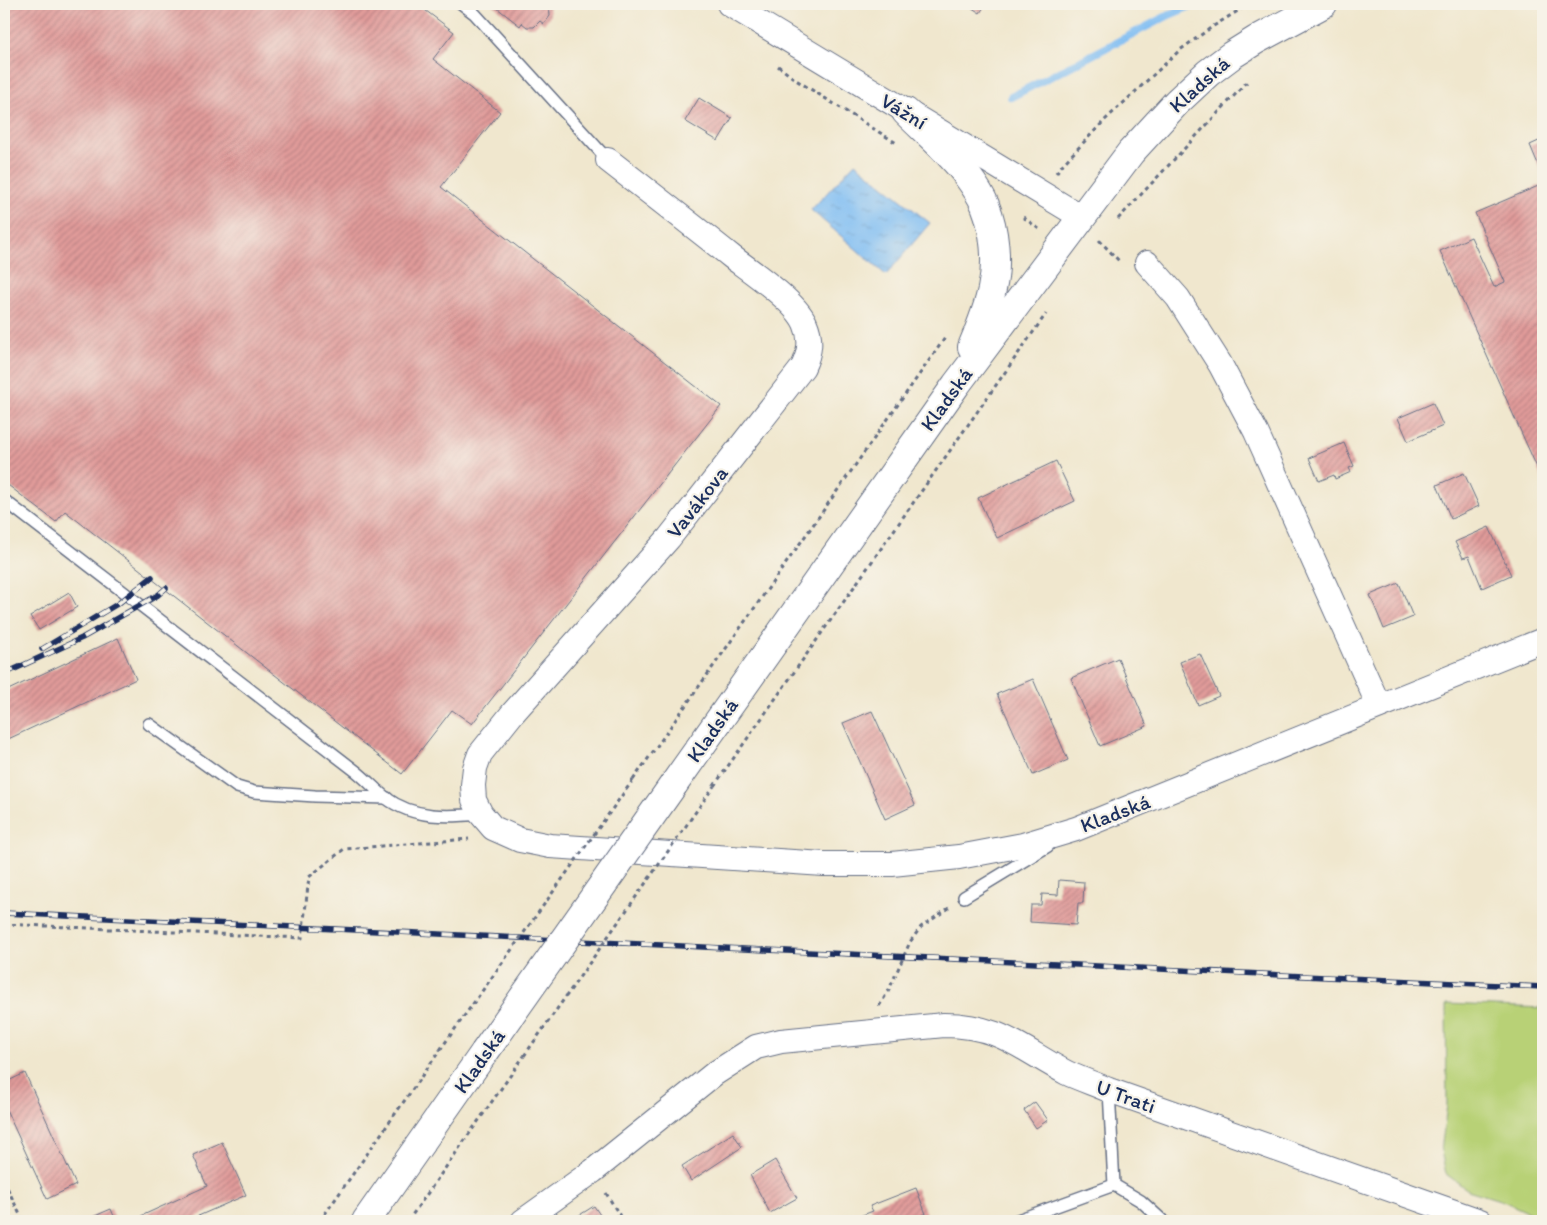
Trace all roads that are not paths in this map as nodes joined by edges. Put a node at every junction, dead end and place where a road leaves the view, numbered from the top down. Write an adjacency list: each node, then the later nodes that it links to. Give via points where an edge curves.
1 (462, 4): 5 (lane, via 475,14)
2 (729, 4): 4 (street, Vážní)
3 (1323, 4): 6 (main road, Kladská, via 1256,40 1208,73 1136,147)
4 (906, 112): 6 (street, Vážní); 8 (main road, via 961,167 985,206 990,223 993,287)
5 (608, 160): 14 (street, Vavákova, via 794,308 810,336 809,354 803,367 669,538 480,754 473,784 474,800)
6 (1081, 217): 8 (main road, Kladská)
7 (1147, 263): 11 (street, via 1178,298 1220,364 1256,432)
8 (956, 385): 20 (main road, Kladská, bridge)
9 (6, 506): 13 (lane)
10 (1543, 640): 11 (street, Kladská)
11 (1379, 706): 15 (street, Kladská)
12 (149, 724): 13 (lane, via 237,787 254,792)
13 (387, 798): 14 (lane, via 408,810 429,815)
14 (481, 814): 16 (street, Vavákova, via 493,828 520,840)
15 (1076, 829): 16 (street, Kladská, via 1023,845 959,857 892,864 824,864); 17 (lane)
16 (550, 846)
17 (964, 897)
18 (1109, 1090): 19 (lane); 21 (street, U Trati, via 1067,1072 994,1032 960,1025 768,1044 744,1054 714,1074 593,1171); 24 (street, U Trati)
19 (1114, 1185): 22 (lane); 23 (lane, via 1141,1201)
20 (366, 1221)
21 (523, 1221)
22 (1015, 1221)
23 (1164, 1221)
24 (1480, 1221)

